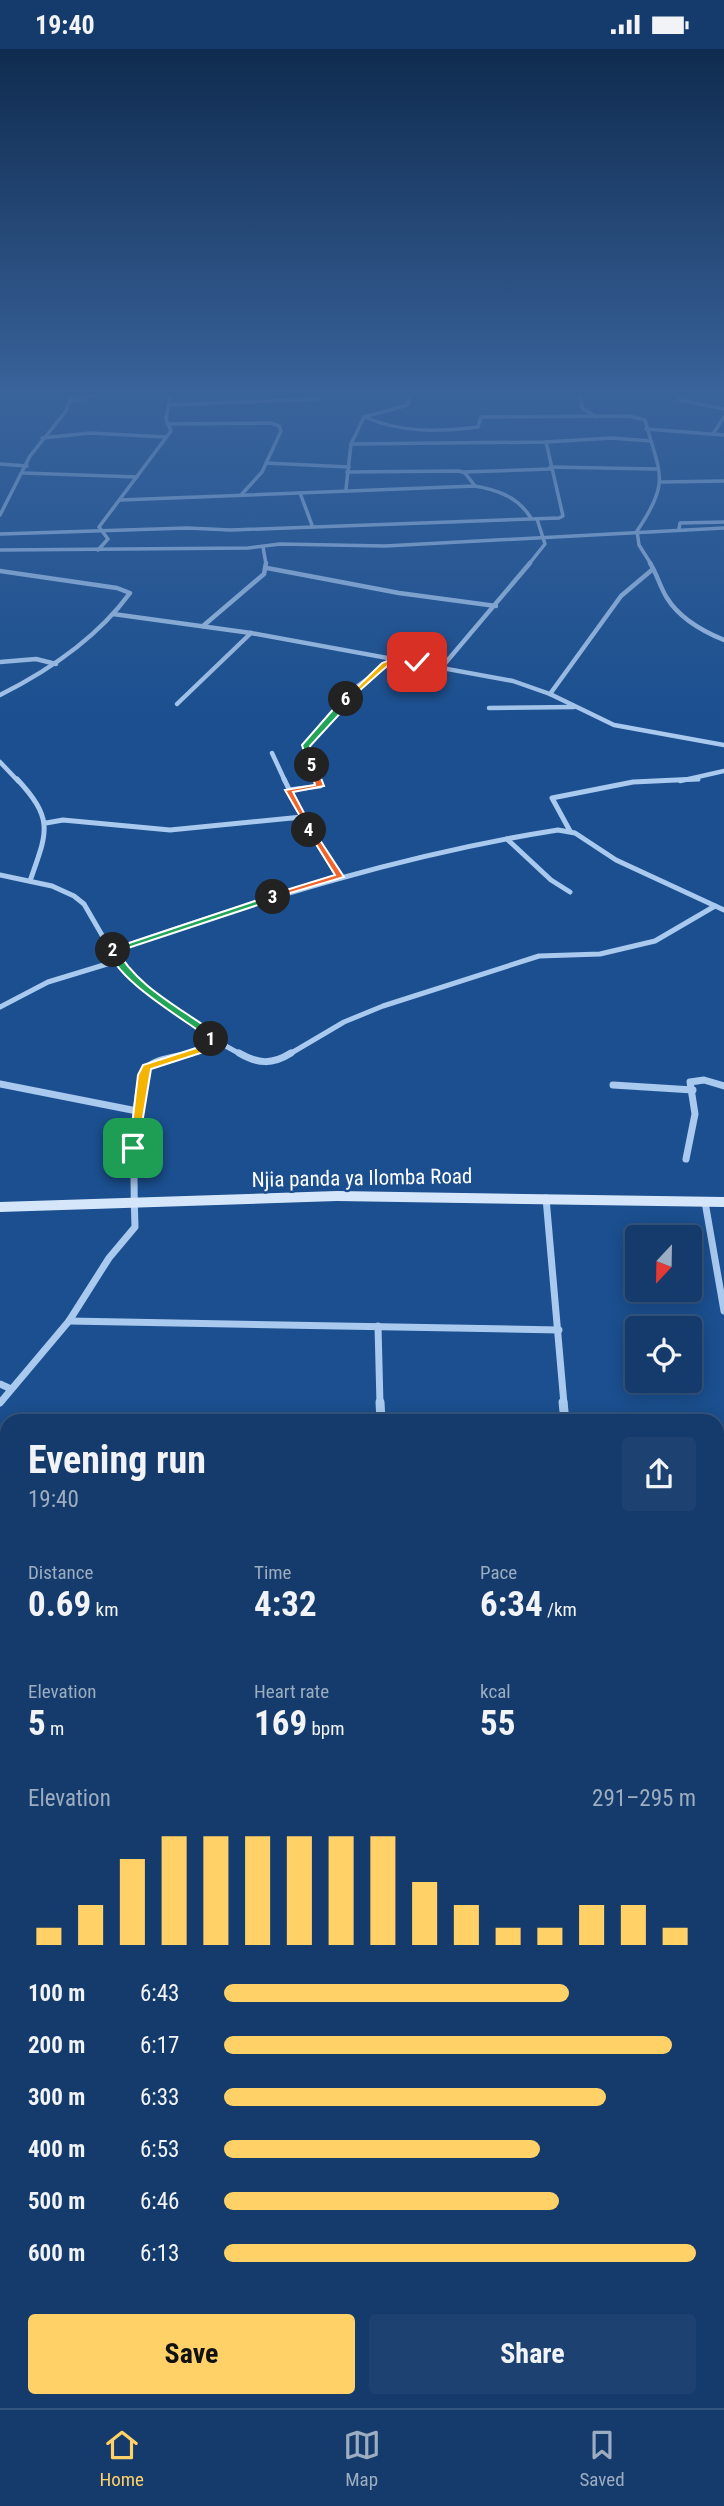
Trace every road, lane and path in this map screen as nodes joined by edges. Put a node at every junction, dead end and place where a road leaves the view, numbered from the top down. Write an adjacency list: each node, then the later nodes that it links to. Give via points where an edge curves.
1 (117, 503): 13 (street, via 99,527)
2 (304, 503): 9 (street)
3 (519, 503): 6 (street)
4 (561, 503): 7 (street, via 563,516)
5 (655, 503): 12 (street)
6 (531, 518): 7 (street); 9 (street)
7 (537, 519): 15 (street)
8 (724, 521): 11 (street, via 680,523)
9 (312, 525): 13 (street)
10 (724, 528): 11 (street)
11 (679, 529): 12 (street)
12 (638, 531): 15 (street); 20 (street, via 639,545)
13 (102, 532): 14 (street); 18 (street, via 108,538)
14 (0, 534)
15 (545, 537): 16 (street); 22 (street, via 545,544)
16 (263, 547): 18 (street); 19 (street)
17 (0, 550): 18 (street)
18 (98, 550)
19 (267, 568): 22 (street); 24 (street)
20 (653, 569): 28 (street, via 668,600 684,617 701,631); 33 (street, via 627,586)
21 (0, 571): 23 (street, via 128,591)
22 (496, 606): 32 (street)
23 (113, 614): 25 (street); 31 (street)
24 (211, 619): 25 (street); 26 (street)
25 (184, 623): 26 (street)
26 (203, 626): 27 (street)
27 (251, 633): 29 (street); 35 (street)
28 (724, 640)
29 (398, 660): 32 (street); 42 (street, via 352,690 344,706 308,742 306,749 320,786)
30 (0, 662): 31 (street, via 32,659)
31 (56, 664): 34 (street)
32 (442, 667): 33 (street, via 522,683)
33 (550, 694): 36 (street)
34 (0, 695)
35 (177, 704)
36 (575, 707): 37 (street); 38 (street, via 627,728)
37 (489, 708)
38 (724, 745)
39 (272, 753): 42 (street)
40 (0, 762): 44 (street, via 17,778)
41 (724, 771): 45 (street, via 688,782 598,786 552,798)
42 (289, 790): 43 (street)
43 (302, 817): 44 (street, via 170,830 63,820); 48 (street)
44 (46, 823): 49 (street)
45 (570, 831): 46 (street); 51 (street, via 616,860)
46 (507, 839): 48 (street); 50 (street)
47 (0, 874): 49 (street)
48 (340, 877): 53 (street)
49 (30, 881): 53 (street, via 65,891 84,904)
50 (570, 892)
51 (715, 906): 52 (street); 56 (street, via 655,941 600,954 539,955 383,1006 344,1022 278,1061 251,1061)
52 (724, 910)
53 (113, 950): 54 (street)
54 (117, 961): 55 (street, via 48,982); 56 (street)
55 (0, 1007)
56 (211, 1038): 61 (street, via 200,1050 149,1064)
57 (0, 1084): 61 (street)
58 (613, 1085): 60 (street)
59 (724, 1086): 60 (street, via 693,1080)
60 (693, 1090): 62 (street, via 695,1114)
61 (137, 1111): 66 (street)
62 (686, 1159)
63 (546, 1198): 64 (street, Njia panda ya Ilomba Road); 66 (street, Njia panda ya Ilomba Road, via 337,1196); 71 (street)
64 (705, 1202): 65 (street, Njia panda ya Ilomba Road); 68 (street)
65 (724, 1202)
66 (134, 1205): 67 (street, Njia panda ya Ilomba Road); 69 (street, via 135,1227)
67 (0, 1207)
68 (724, 1311)
69 (69, 1321): 70 (street); 73 (street)
70 (378, 1326): 71 (street); 75 (street)
71 (559, 1330): 76 (street)
72 (0, 1384): 73 (street)
73 (11, 1389): 74 (street)
74 (0, 1403)
75 (381, 1414)
76 (565, 1414)

